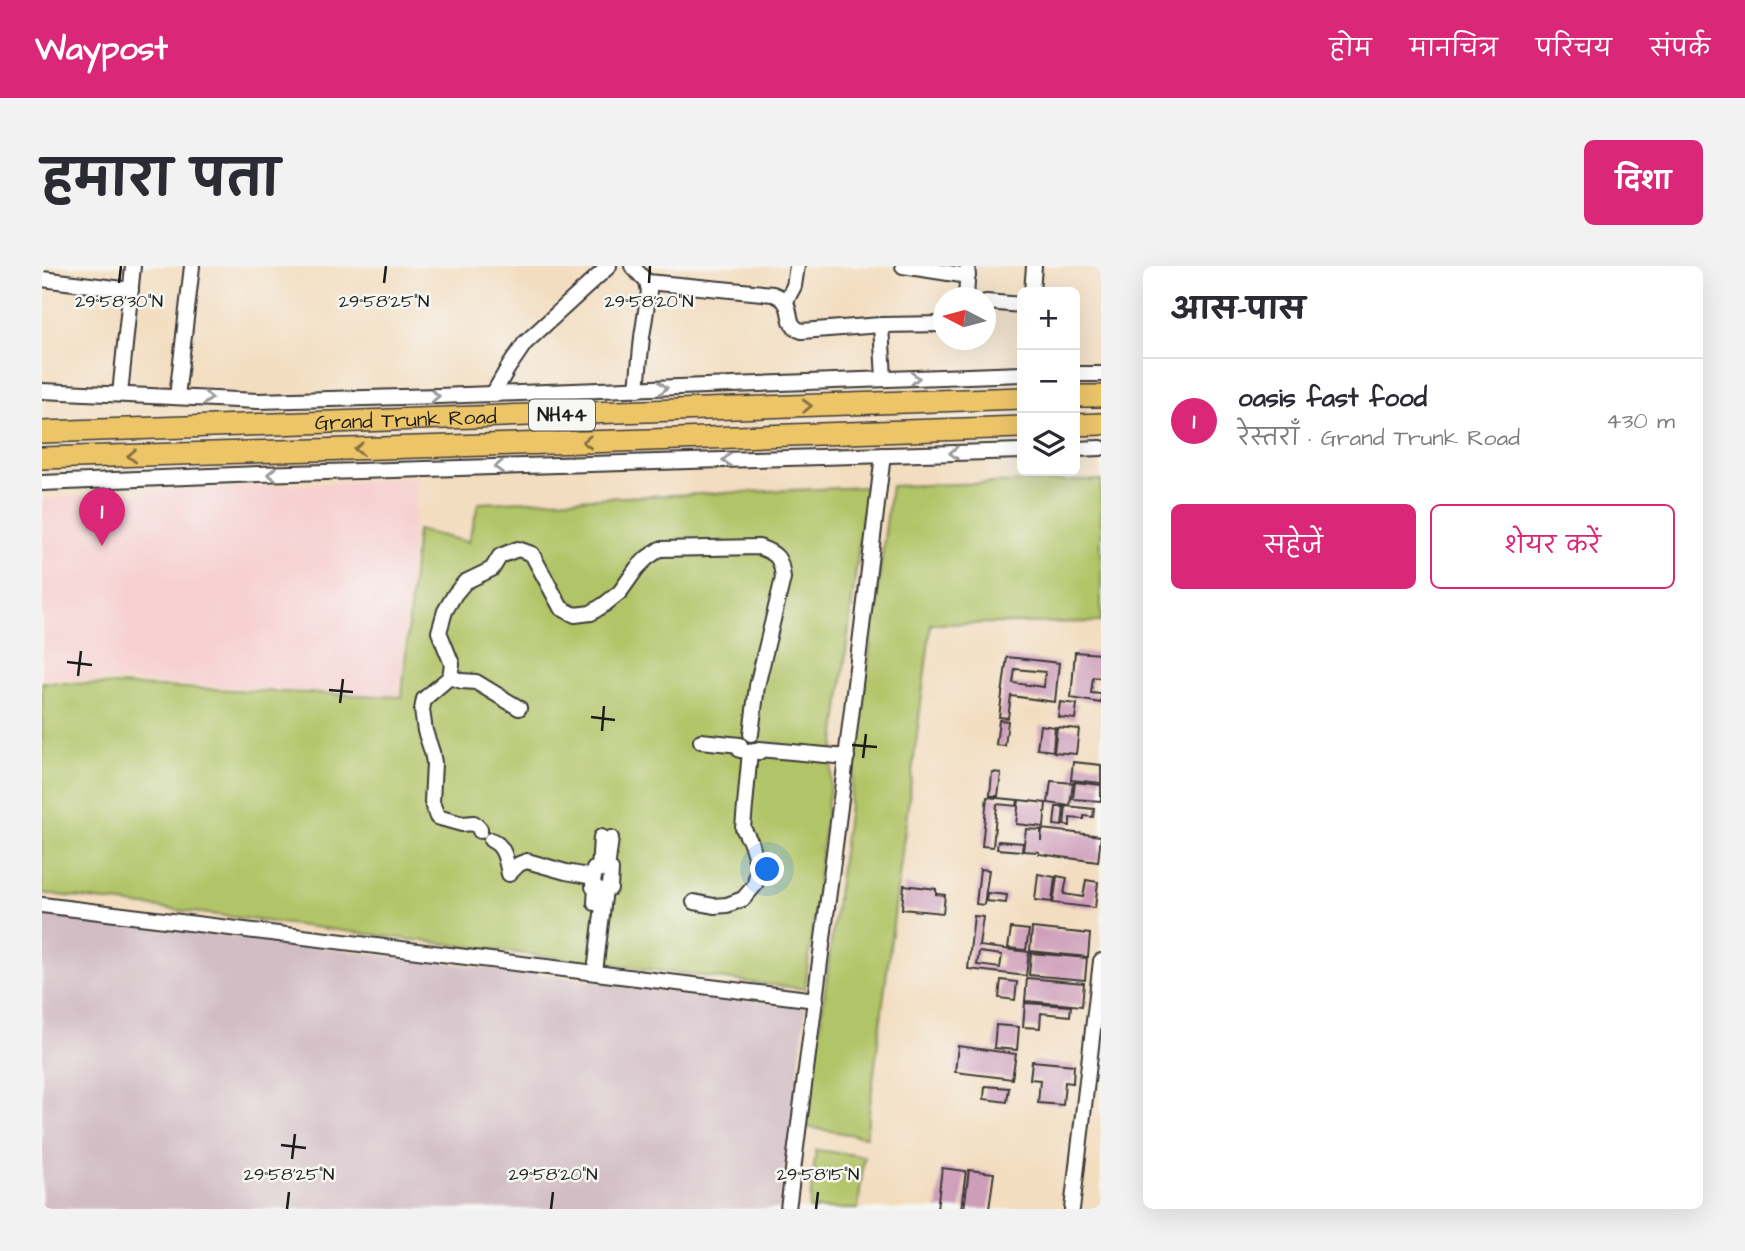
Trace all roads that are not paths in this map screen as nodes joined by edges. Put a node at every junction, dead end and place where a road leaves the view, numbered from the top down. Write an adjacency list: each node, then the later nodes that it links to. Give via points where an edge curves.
1 (133, 266): 12 (street)
2 (192, 266): 28 (street)
3 (609, 266): 25 (street, via 526,343)
4 (632, 266): 10 (street)
5 (797, 266): 13 (street)
6 (902, 266): 8 (street)
7 (1034, 266): 11 (street)
8 (968, 271)
9 (42, 279): 12 (street)
10 (647, 282): 13 (street, via 773,294); 22 (street, via 649,300)
11 (1032, 287)
12 (131, 290): 24 (street)
13 (786, 301): 17 (street, via 792,325 802,331)
14 (996, 303): 15 (street)
15 (1017, 305)
16 (933, 324): 17 (street)
17 (881, 325): 21 (street)
18 (1017, 374): 21 (street, one-way to 18)
19 (1080, 374): 20 (street)
20 (1101, 374)
21 (884, 379): 22 (street, one-way to 21)
22 (637, 389): 25 (street)
23 (42, 391): 24 (street)
24 (120, 394): 28 (street)
25 (493, 394): 28 (street, one-way to 25, via 258,401)
26 (1080, 396): 27 (highway)
27 (1101, 396)
28 (177, 397)
29 (1017, 398): 33 (highway, Grand Trunk Road / NH44, one-way to 29)
30 (1101, 424): 31 (highway)
31 (1080, 425)
32 (1017, 426): 38 (highway, Grand Trunk Road / NH44, one-way to 38)
33 (42, 432)
34 (1101, 448): 35 (street)
35 (1080, 449)
36 (1017, 451): 37 (street, one-way to 37)
37 (883, 455): 39 (street, one-way to 39); 44 (street)
38 (42, 458)
39 (42, 482)
40 (450, 677): 41 (street, via 476,682); 42 (street, via 452,664 439,632 445,611 465,582 492,569 500,556 518,549 532,554 561,608 575,615 591,613 605,604 660,550 759,547 782,562 783,578 757,686); 45 (street, via 424,699 422,710 434,763 432,802 437,817 474,823 480,829 479,837 499,844 509,874 527,861)
41 (519, 708)
42 (751, 733): 43 (street, via 702,736); 44 (street, via 760,735 761,740)
43 (750, 751): 44 (street); 46 (street, via 743,828 758,866 755,885 743,899 727,905)
44 (847, 753): 50 (street)
45 (594, 877): 49 (street); 49 (street, via 606,838 610,888 605,889)
46 (694, 902)
47 (42, 905): 49 (street)
48 (1101, 963): 52 (street)
49 (591, 971): 50 (street)
50 (816, 1000): 51 (street)
51 (788, 1209)
52 (1072, 1209)

